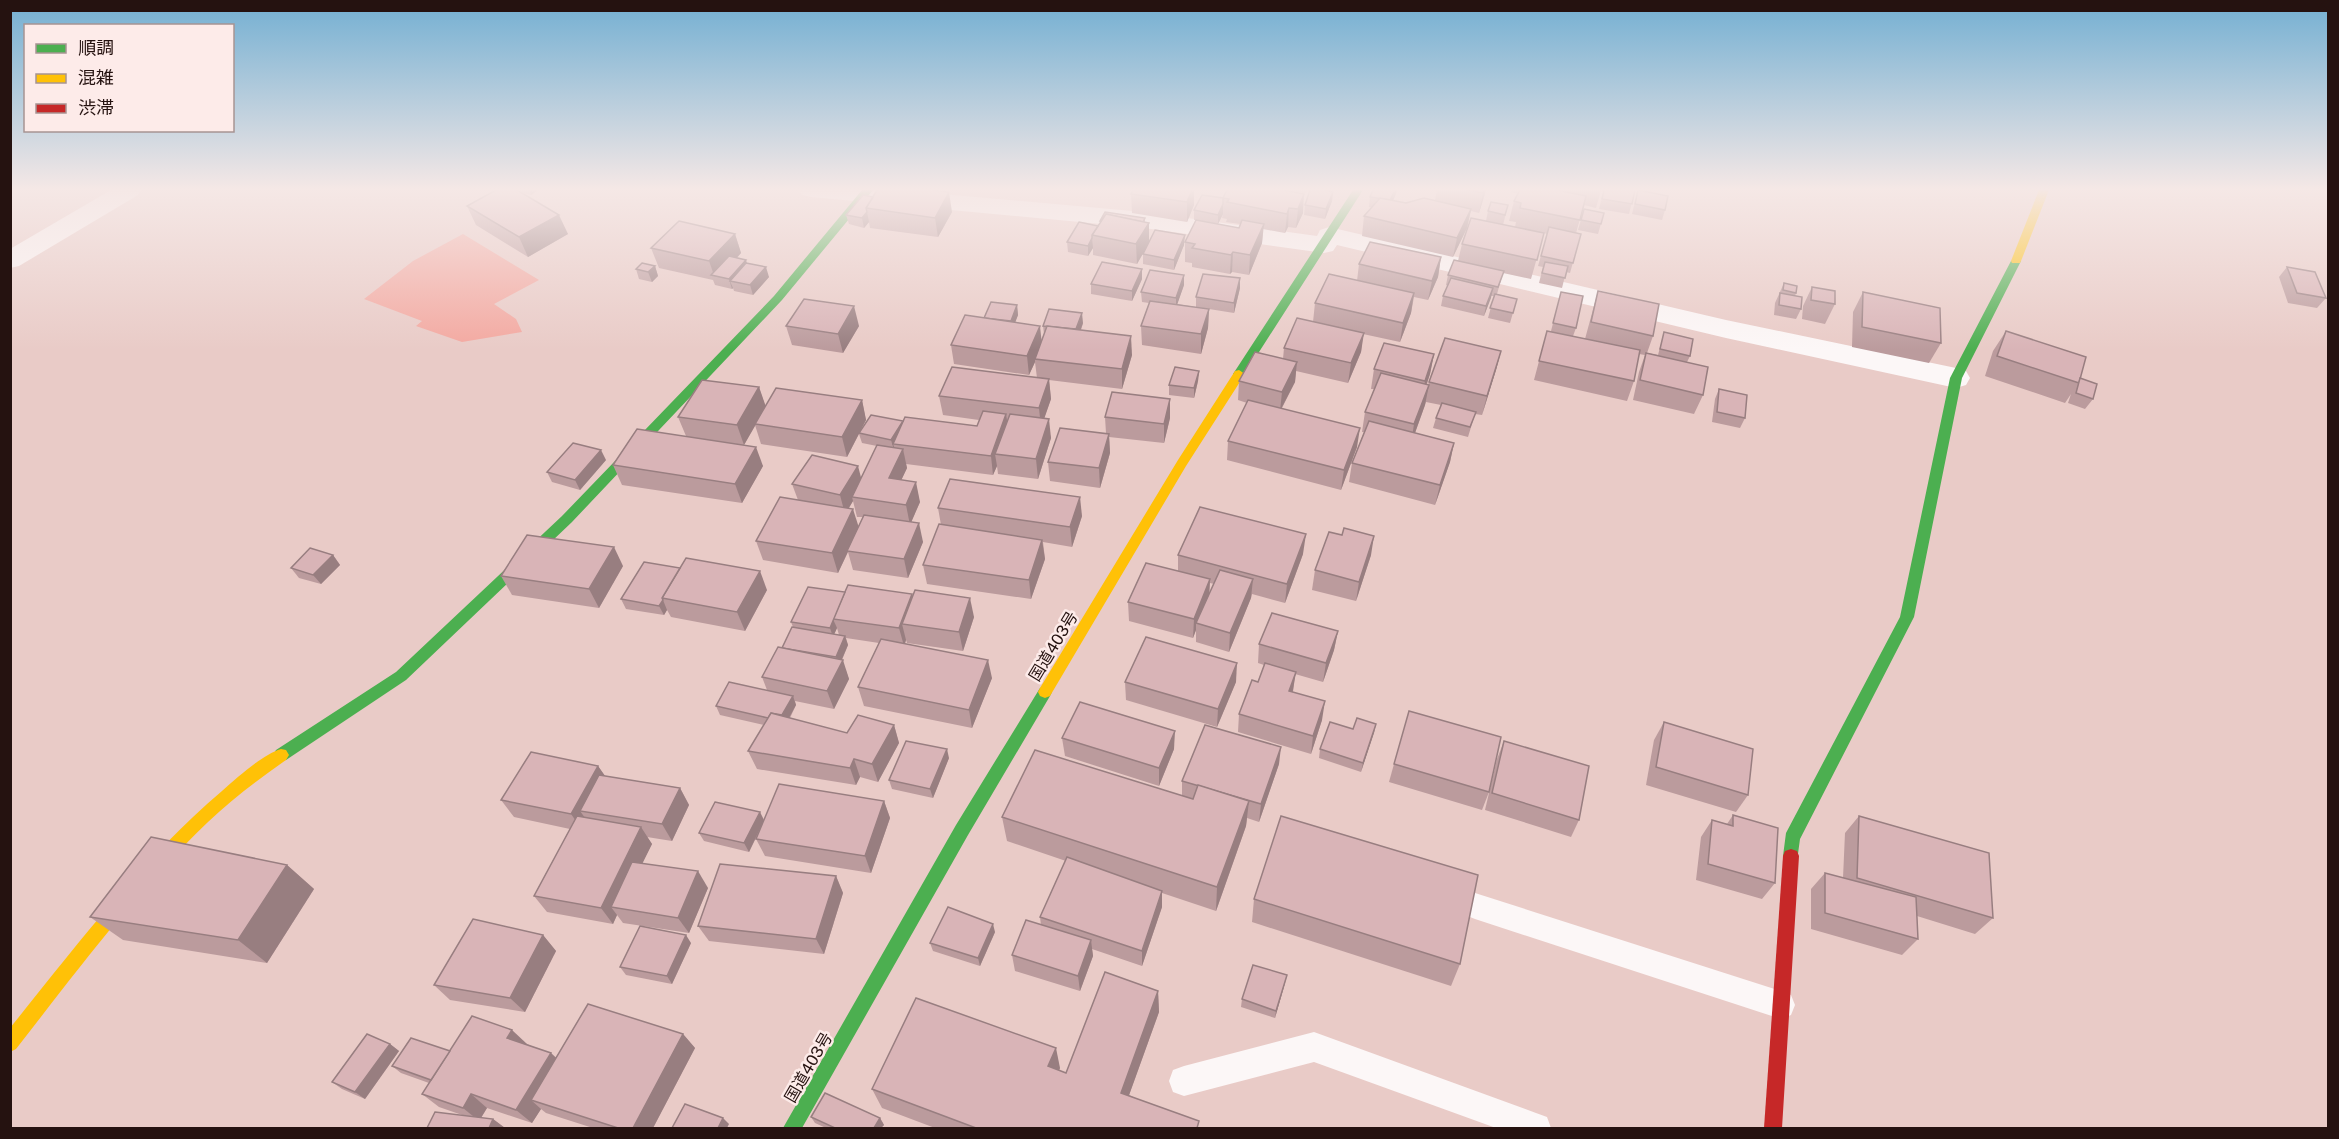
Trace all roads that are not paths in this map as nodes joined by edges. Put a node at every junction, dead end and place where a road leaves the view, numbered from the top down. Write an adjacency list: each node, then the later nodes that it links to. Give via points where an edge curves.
1 (39, 243): 6 (street)
2 (824, 243): 10 (main road, via 778,298 567,519 401,676 246,778 170,851)
3 (1325, 243): 12 (main road, 国道403号, via 1176,473 962,830)
4 (1341, 243): 7 (street)
5 (2023, 243): 7 (main road, via 2008,280)
6 (10, 260)
7 (1956, 378): 9 (main road, via 1907,617 1792,838)
8 (1475, 906): 9 (lane)
9 (1781, 1005): 14 (main road)
10 (10, 1043)
11 (1184, 1081): 13 (lane, via 1314,1047)
12 (792, 1128)
13 (1536, 1128)
14 (1773, 1128)

